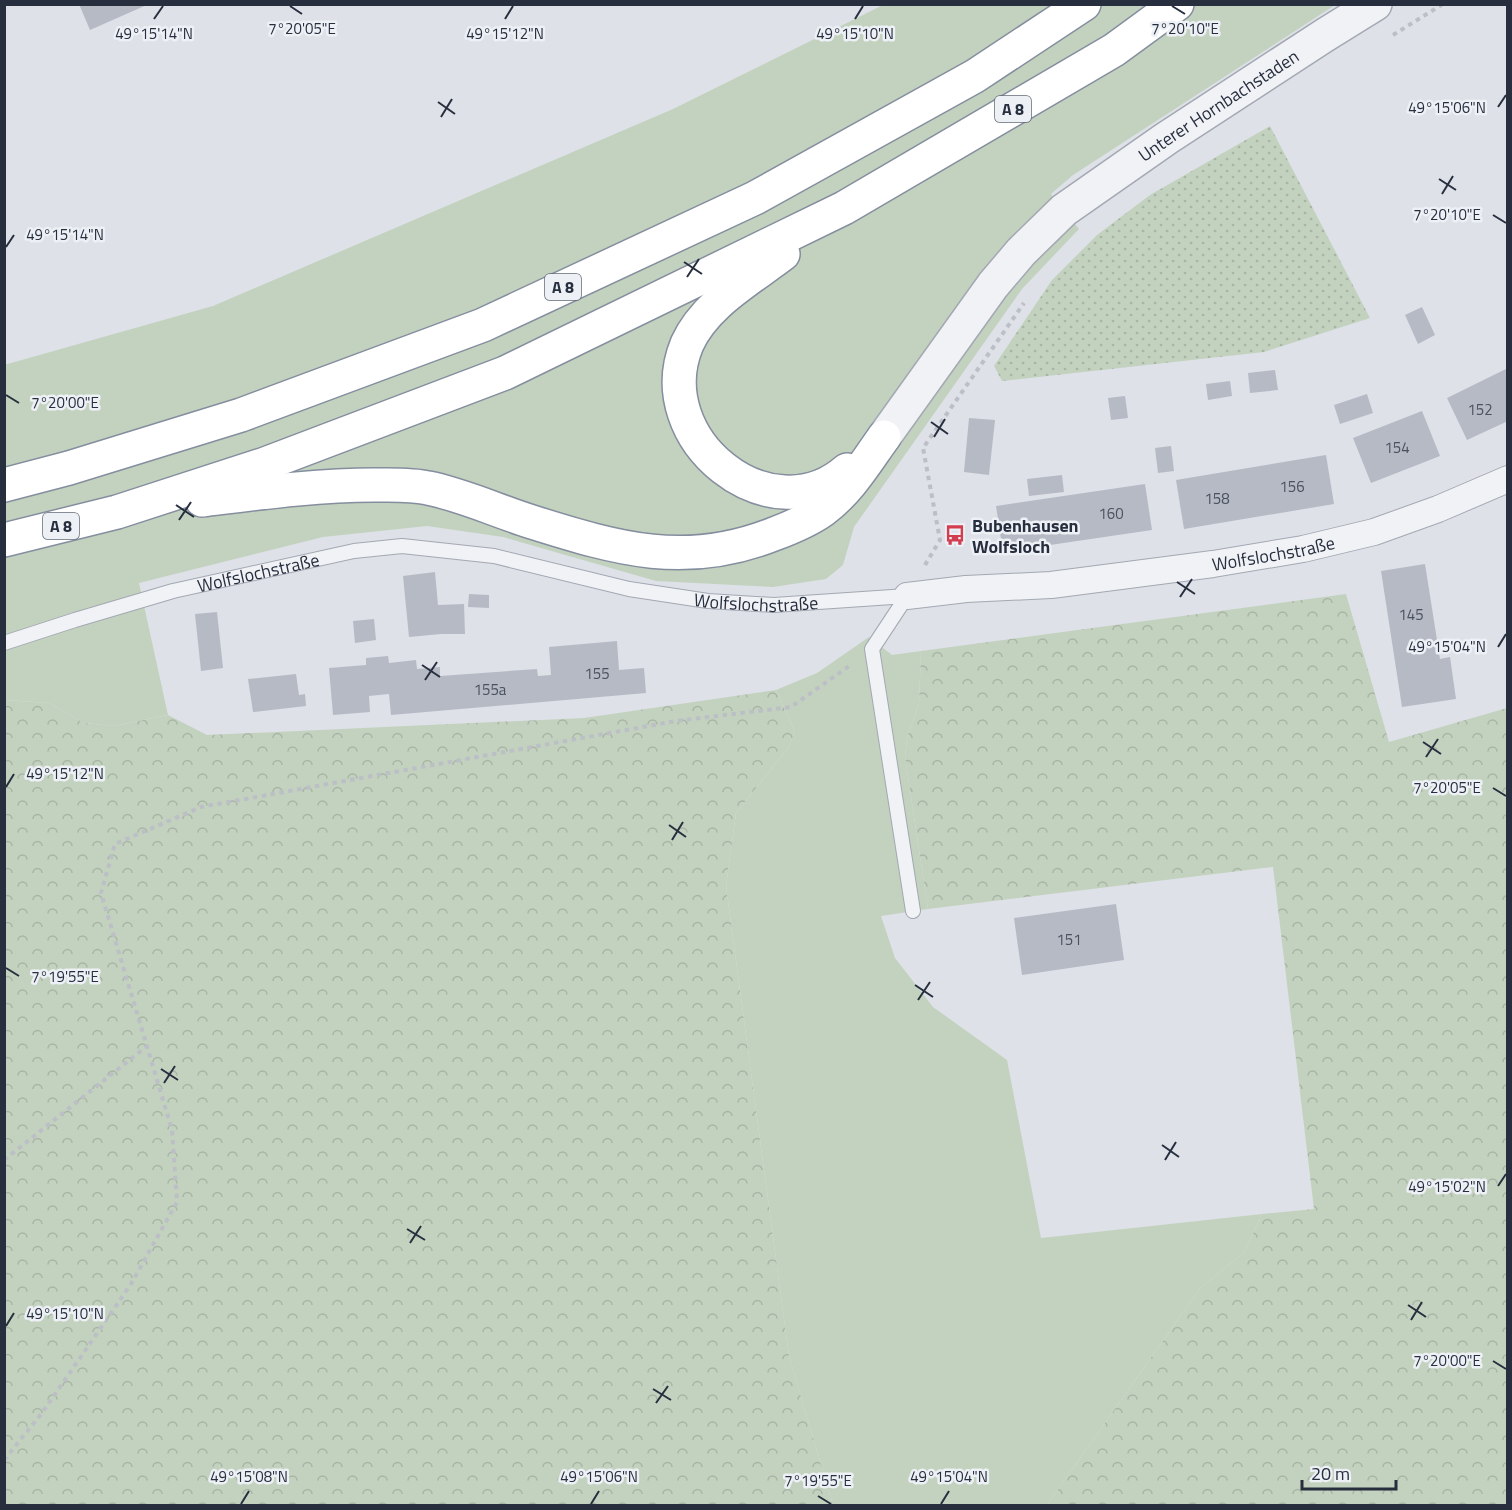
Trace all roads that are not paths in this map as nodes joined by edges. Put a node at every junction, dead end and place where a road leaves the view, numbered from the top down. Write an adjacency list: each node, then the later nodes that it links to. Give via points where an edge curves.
1 (1084, 4): 7 (highway, A 8, via 975,76 755,198 483,325 241,415)
2 (1177, 4): 4 (highway, A 8, via 1114,50)
3 (1375, 4): 5 (street, Unterer Hornbachstaden, via 1167,138 1064,210 993,285)
4 (844, 208): 5 (highway, via 712,309 688,344 678,388 691,432 715,462 753,485 778,492 807,492 834,482); 8 (highway, A 8, via 505,373 265,464)
5 (884, 437): 8 (highway, via 848,486 823,510 752,543 680,554 622,547 578,536 427,488 344,485)
6 (1508, 479): 10 (street, Wolfslochstraße, via 1374,532 1303,549 1051,585)
7 (4, 485)
8 (117, 512): 9 (highway, A 8)
9 (4, 540)
10 (907, 596): 11 (lane, Wolfslochstraße, via 774,605 708,601 629,589 494,556 402,546 354,551 173,591); 12 (lane, via 872,649)
11 (4, 643)
12 (913, 911)

